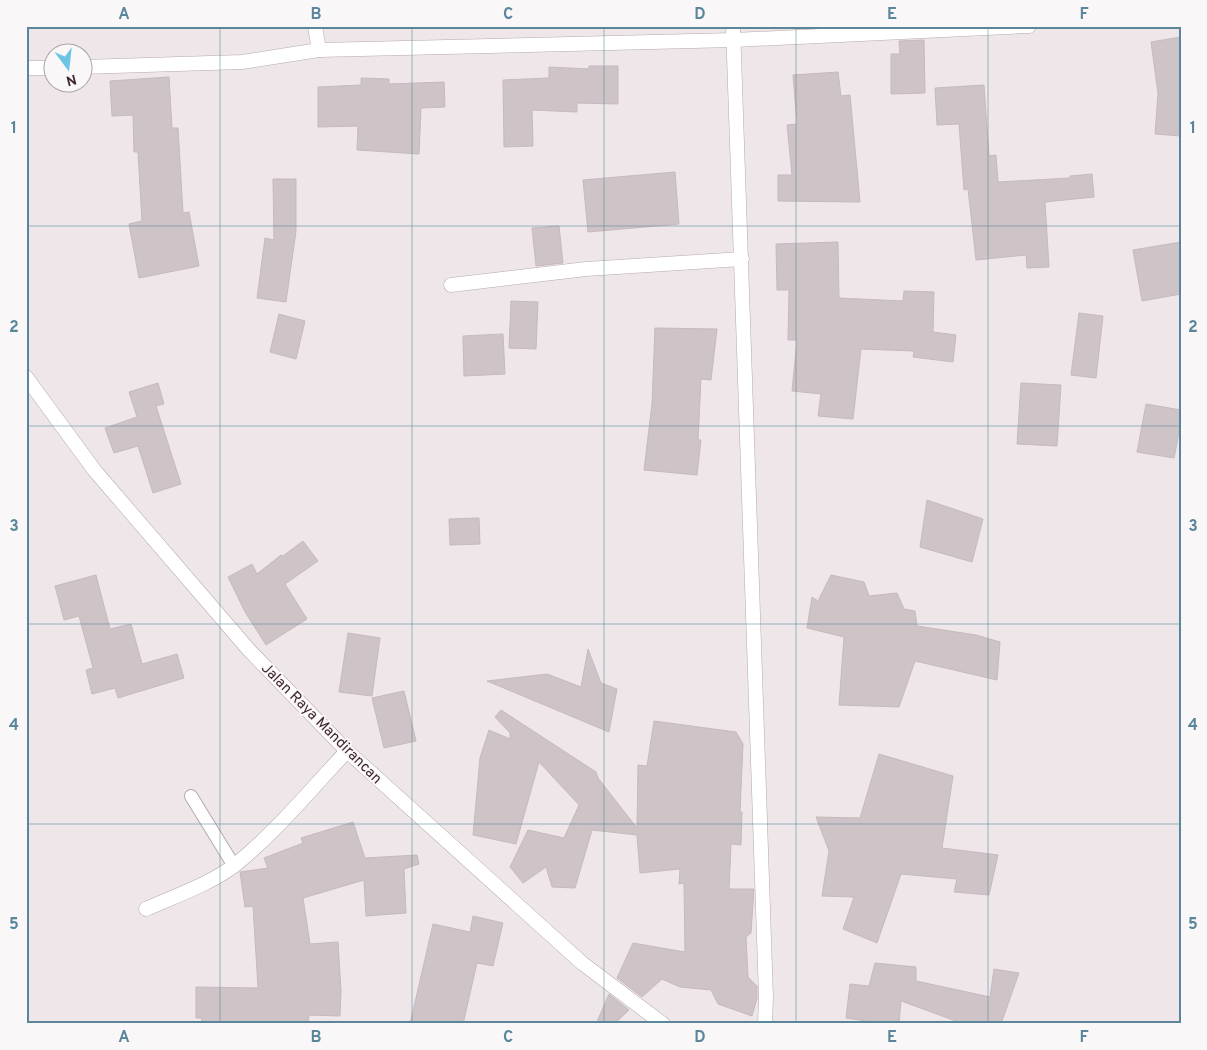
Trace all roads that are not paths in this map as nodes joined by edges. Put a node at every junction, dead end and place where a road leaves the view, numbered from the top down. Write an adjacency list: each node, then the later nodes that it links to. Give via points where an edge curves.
1 (315, 26): 4 (street)
2 (1029, 26): 3 (street)
3 (734, 33): 4 (street); 8 (street)
4 (319, 50): 5 (street, via 242,62)
5 (92, 67)
6 (26, 68): 7 (street)
7 (42, 68)
8 (742, 259): 9 (street, via 586,269); 16 (street)
9 (451, 285)
10 (27, 377): 11 (street, Jalan Raya Mandirancan, via 95,471 242,643)
11 (347, 751): 13 (street, via 280,823); 15 (street, Jalan Raya Mandirancan, via 582,963)
12 (191, 796): 13 (lane)
13 (234, 866): 14 (street)
14 (146, 910)
15 (663, 1024)
16 (765, 1024)

